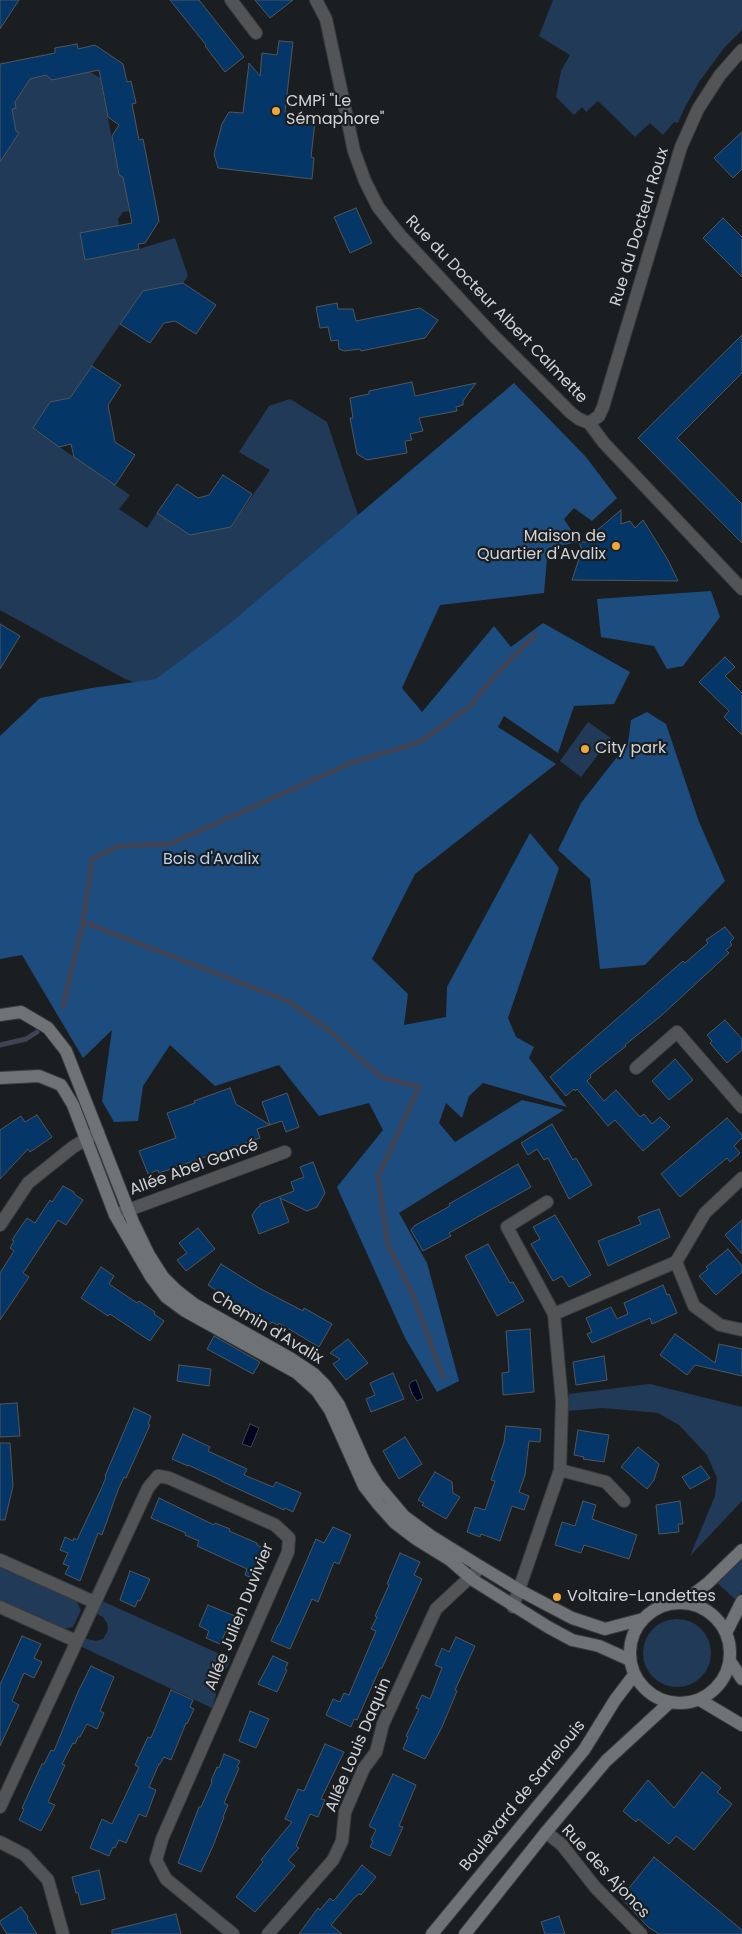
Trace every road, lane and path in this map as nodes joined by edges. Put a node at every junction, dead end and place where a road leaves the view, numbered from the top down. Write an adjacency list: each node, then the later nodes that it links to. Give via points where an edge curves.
1 (231, 0): 3 (street)
2 (316, 0): 5 (street, Rue du Docteur Albert Calmette, via 326,19 354,151 378,207 494,336 571,413)
3 (256, 33)
4 (742, 50): 5 (street, Rue du Docteur Roux, via 720,74 698,109 681,146 604,407 599,416)
5 (589, 423): 6 (street, Rue du Docteur Albert Calmette, via 604,443)
6 (742, 589)
7 (0, 1014): 11 (street, Chemin d'Avalix, via 21,1012 48,1028 66,1051)
8 (636, 1068): 10 (street, via 677,1032)
9 (0, 1078): 12 (street, Chemin d'Avalix, via 39,1076 61,1085)
10 (742, 1107)
11 (98, 1132): 12 (street); 16 (street, Chemin d'Avalix)
12 (86, 1139): 17 (street, Chemin d'Avalix); 18 (street, via 28,1183)
13 (285, 1152): 16 (street, Allée Abel Gancé)
14 (742, 1178): 19 (street, via 705,1213)
15 (548, 1202): 20 (street, via 507,1227)
16 (128, 1210): 17 (street, Allée Abel Gancé); 26 (street, Chemin d'Avalix, via 148,1255 163,1277 194,1304 314,1374 339,1404 366,1466 390,1502 431,1536)
17 (114, 1215): 27 (street, Chemin d'Avalix, via 166,1296 185,1311 296,1373 317,1391 330,1410 364,1486 378,1504 395,1523 450,1560)
18 (0, 1225)
19 (676, 1262): 20 (street); 21 (street, via 694,1306 720,1325)
20 (554, 1314): 22 (street, via 562,1401)
21 (742, 1330)
22 (560, 1470): 23 (street, via 606,1482); 28 (street)
23 (624, 1501)
24 (742, 1550): 31 (street)
25 (0, 1560): 30 (street)
26 (481, 1567): 27 (street, Allée Louis Daquin); 28 (street, Chemin d'Avalix)
27 (470, 1578): 33 (street, Chemin d'Avalix); 49 (street, Allée Louis Daquin, via 436,1609 383,1724 376,1752 364,1768 346,1812 342,1841 333,1860)
28 (519, 1590): 33 (street); 34 (street, Chemin d'Avalix, via 572,1618 605,1629)
29 (742, 1601): 35 (street)
30 (94, 1602): 36 (street, Allée Julien Duvivier); 48 (street, Allée Julien Duvivier, via 148,1488 158,1476 275,1525 289,1538 288,1552 162,1839 156,1860 166,1880)
31 (682, 1603): 34 (street, via 668,1604); 35 (street, via 708,1611)
32 (0, 1607): 36 (street)
33 (513, 1607): 37 (street, Chemin d'Avalix, via 572,1640 599,1646)
34 (643, 1619): 37 (street, via 634,1631)
35 (726, 1633): 38 (street)
36 (76, 1641): 44 (street, Allée Julien Duvivier)
37 (630, 1660): 39 (street)
38 (730, 1661): 40 (street); 41 (street, via 725,1677 714,1691)
39 (634, 1675): 42 (street, via 648,1693); 50 (street, Boulevard de Sarrelouis, via 584,1750)
40 (742, 1679)
41 (700, 1700): 42 (street, via 685,1704); 43 (street)
42 (669, 1703): 45 (street, via 606,1761)
43 (742, 1725)
44 (0, 1808)
45 (546, 1832): 51 (street); 52 (street, Rue des Ajoncs, via 562,1845 595,1887)
46 (0, 1842): 47 (street, via 25,1855 48,1880)
47 (63, 1934)
48 (233, 1934)
49 (268, 1934)
50 (432, 1934)
51 (465, 1934)
52 (641, 1934)

